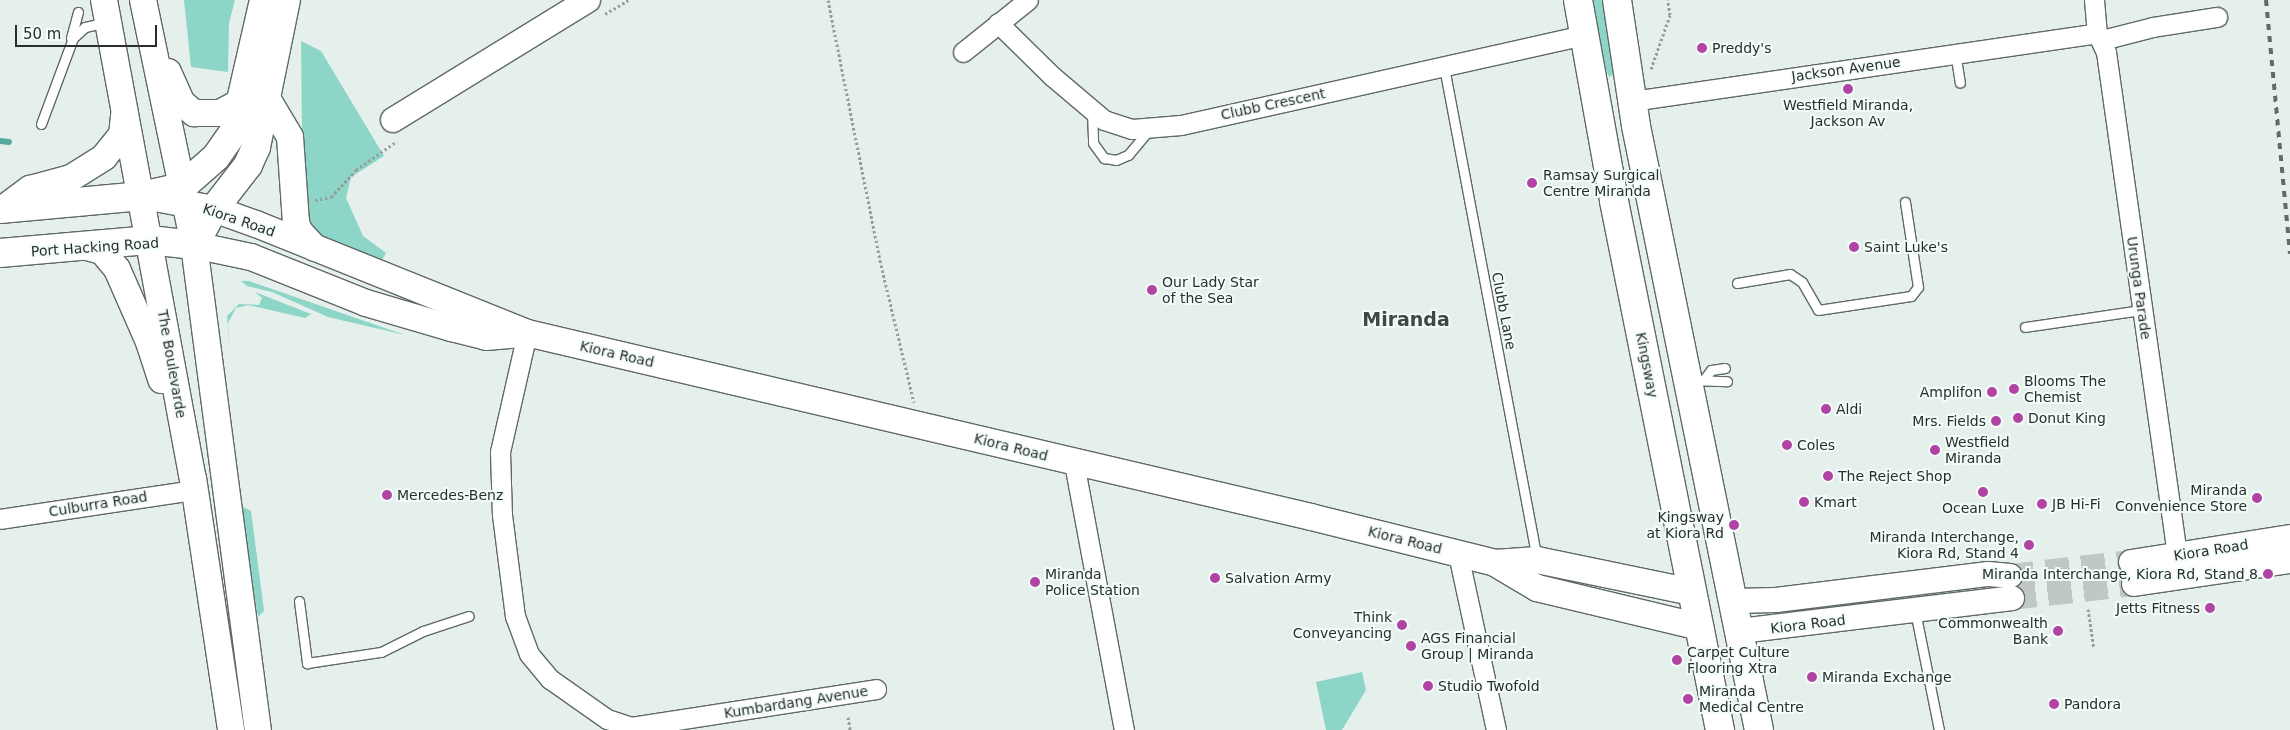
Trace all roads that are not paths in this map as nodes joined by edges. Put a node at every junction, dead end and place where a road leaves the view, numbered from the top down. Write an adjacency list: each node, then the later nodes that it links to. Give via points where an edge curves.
1 (143, 0): 15 (main road)
2 (264, 0): 21 (main road)
3 (286, 0): 21 (main road, via 275,48)
4 (588, 0): 26 (street)
5 (1028, 0): 12 (street)
6 (1578, 0): 13 (main road, Kingsway)
7 (1616, 0): 22 (main road)
8 (2094, 0): 14 (street, Urunga Parade)
9 (106, 11): 16 (lane, via 80,30); 24 (main road, The Boulevarde)
10 (78, 12): 16 (lane)
11 (2217, 18): 14 (street, Jackson Avenue)
12 (998, 23): 17 (street); 25 (street, Clubb Crescent)
13 (1583, 35): 19 (street, Clubb Crescent); 23 (main road, Kingsway)
14 (2099, 37): 18 (street, Jackson Avenue); 40 (street, Urunga Parade)
15 (152, 49): 21 (main road, via 173,79 188,110 212,114); 29 (main road)
16 (68, 50): 27 (lane)
17 (963, 52)
18 (1955, 52): 20 (lane); 22 (street, Jackson Avenue)
19 (1444, 67): 28 (street, Clubb Crescent, via 1181,125); 51 (lane, Clubb Lane)
20 (1960, 83)
21 (256, 100): 29 (main road, via 239,120 226,146); 33 (main road, via 253,155); 37 (main road, via 290,137 296,222)
22 (1632, 101): 23 (main road, Jackson Avenue); 44 (main road)
23 (1596, 106): 56 (main road, Kingsway)
24 (123, 107): 30 (main road, The Boulevarde); 32 (main road, via 122,135 104,157 71,178 30,190)
25 (1092, 110): 28 (street, Clubb Crescent, via 1117,126); 28 (lane, via 1093,143 1104,158 1116,160 1128,155)
26 (393, 120)
27 (41, 124)
28 (1151, 128)
29 (183, 195): 30 (main road); 33 (main road, Kiora Road); 35 (main road)
30 (142, 196): 32 (main road); 34 (main road, The Boulevarde)
31 (1905, 202): 39 (lane, via 1918,288 1911,296 1818,310 1802,282 1790,274)
32 (2, 209)
33 (214, 209): 35 (main road); 37 (main road, Kiora Road)
34 (150, 240): 35 (main road, Port Hacking Road); 36 (main road, Port Hacking Road); 47 (main road, The Boulevarde)
35 (194, 245): 42 (main road, Kiora Road, via 251,257 366,303 451,328 486,337); 65 (main road)
36 (83, 246): 38 (main road, Port Hacking Road); 47 (main road, via 102,252 118,269 153,353 173,439)
37 (316, 248): 42 (main road, Kiora Road)
38 (0, 253)
39 (1737, 284)
40 (2142, 310): 41 (lane); 54 (street, Urunga Parade)
41 (2025, 327)
42 (527, 333): 46 (main road, Kiora Road); 63 (street, Kumbardang Avenue, via 500,452 502,515 515,616 529,654 550,679 607,719 631,727)
43 (1725, 368): 44 (lane, via 1711,370)
44 (1697, 380): 45 (lane); 57 (main road)
45 (1727, 381)
46 (1074, 463): 50 (main road, Kiora Road); 66 (street)
47 (195, 490): 48 (street, Culburra Road); 64 (main road, The Boulevarde)
48 (0, 519)
49 (2290, 537): 54 (street, Kiora Road)
50 (1458, 554): 53 (main road, Kiora Road); 67 (street)
51 (1537, 560): 53 (main road, Kiora Road); 56 (main road, Kiora Road)
52 (2290, 561): 54 (street, Kiora Road)
53 (1495, 563): 61 (main road, Kiora Road, via 1536,588)
54 (2179, 566): 55 (street, Kiora Road)
55 (2133, 573)
56 (1692, 592): 57 (main road, Kiora Road); 61 (main road, Kingsway)
57 (1734, 600): 59 (street, Kiora Road, via 1776,600 1988,574 2011,587); 62 (main road)
58 (298, 601): 60 (lane, via 307,663 381,652 423,631)
59 (1915, 611): 62 (street, Kiora Road); 70 (lane)
60 (469, 616)
61 (1700, 628): 62 (main road, Kiora Road); 68 (main road, Kingsway)
62 (1740, 631): 69 (main road)
63 (876, 689)
64 (231, 730)
65 (258, 730)
66 (1124, 730)
67 (1496, 730)
68 (1720, 730)
69 (1759, 730)
70 (1939, 730)

